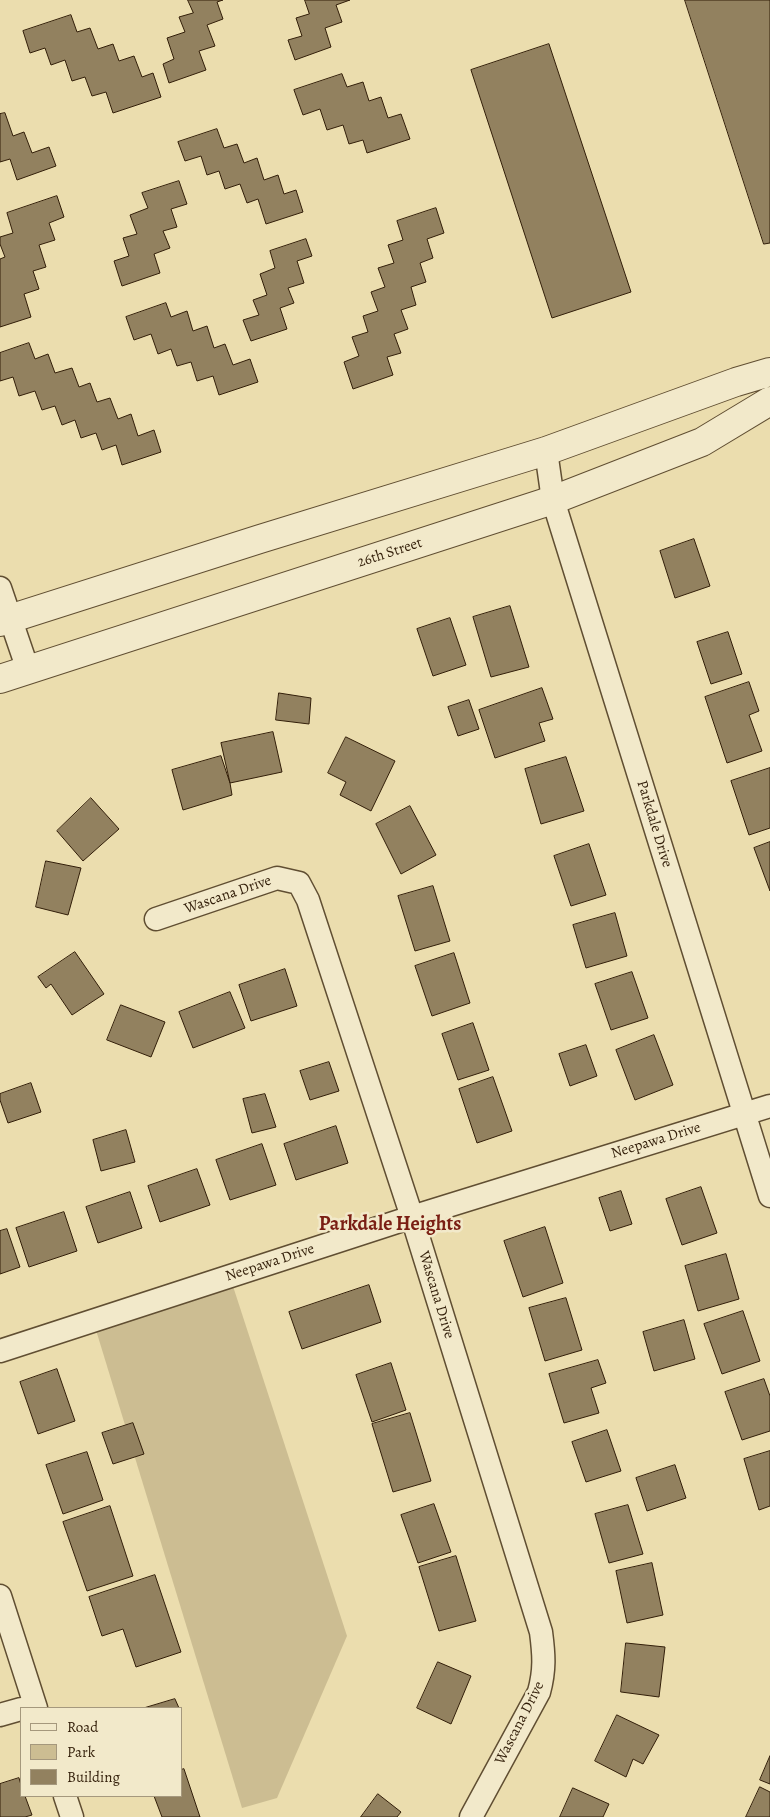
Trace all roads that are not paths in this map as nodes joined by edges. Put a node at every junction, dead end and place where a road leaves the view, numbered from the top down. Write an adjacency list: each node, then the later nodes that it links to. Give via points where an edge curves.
1 (770, 372): 3 (street)
2 (770, 401): 4 (street, 26th Street, via 702,442)
3 (546, 451): 4 (street, Parkdale Drive); 6 (street)
4 (553, 500): 7 (street, 26th Street); 11 (street, Parkdale Drive)
5 (0, 588): 6 (street)
6 (5, 620): 7 (street)
7 (28, 670): 8 (street, 26th Street)
8 (0, 679)
9 (156, 919): 13 (street, Wascana Drive, via 277,878 299,883 308,900 343,1003)
10 (770, 1106): 11 (street, Neepawa Drive)
11 (744, 1114): 12 (street, Parkdale Drive); 13 (street, Neepawa Drive)
12 (770, 1196)
13 (412, 1217): 14 (street, Neepawa Drive); 21 (street, Wascana Drive, via 541,1632 544,1654 540,1692)
14 (0, 1351)
15 (0, 1596): 16 (street)
16 (29, 1707)
17 (20, 1709): 18 (street)
18 (0, 1715)
19 (65, 1797): 20 (street)
20 (72, 1817)
21 (471, 1817)

